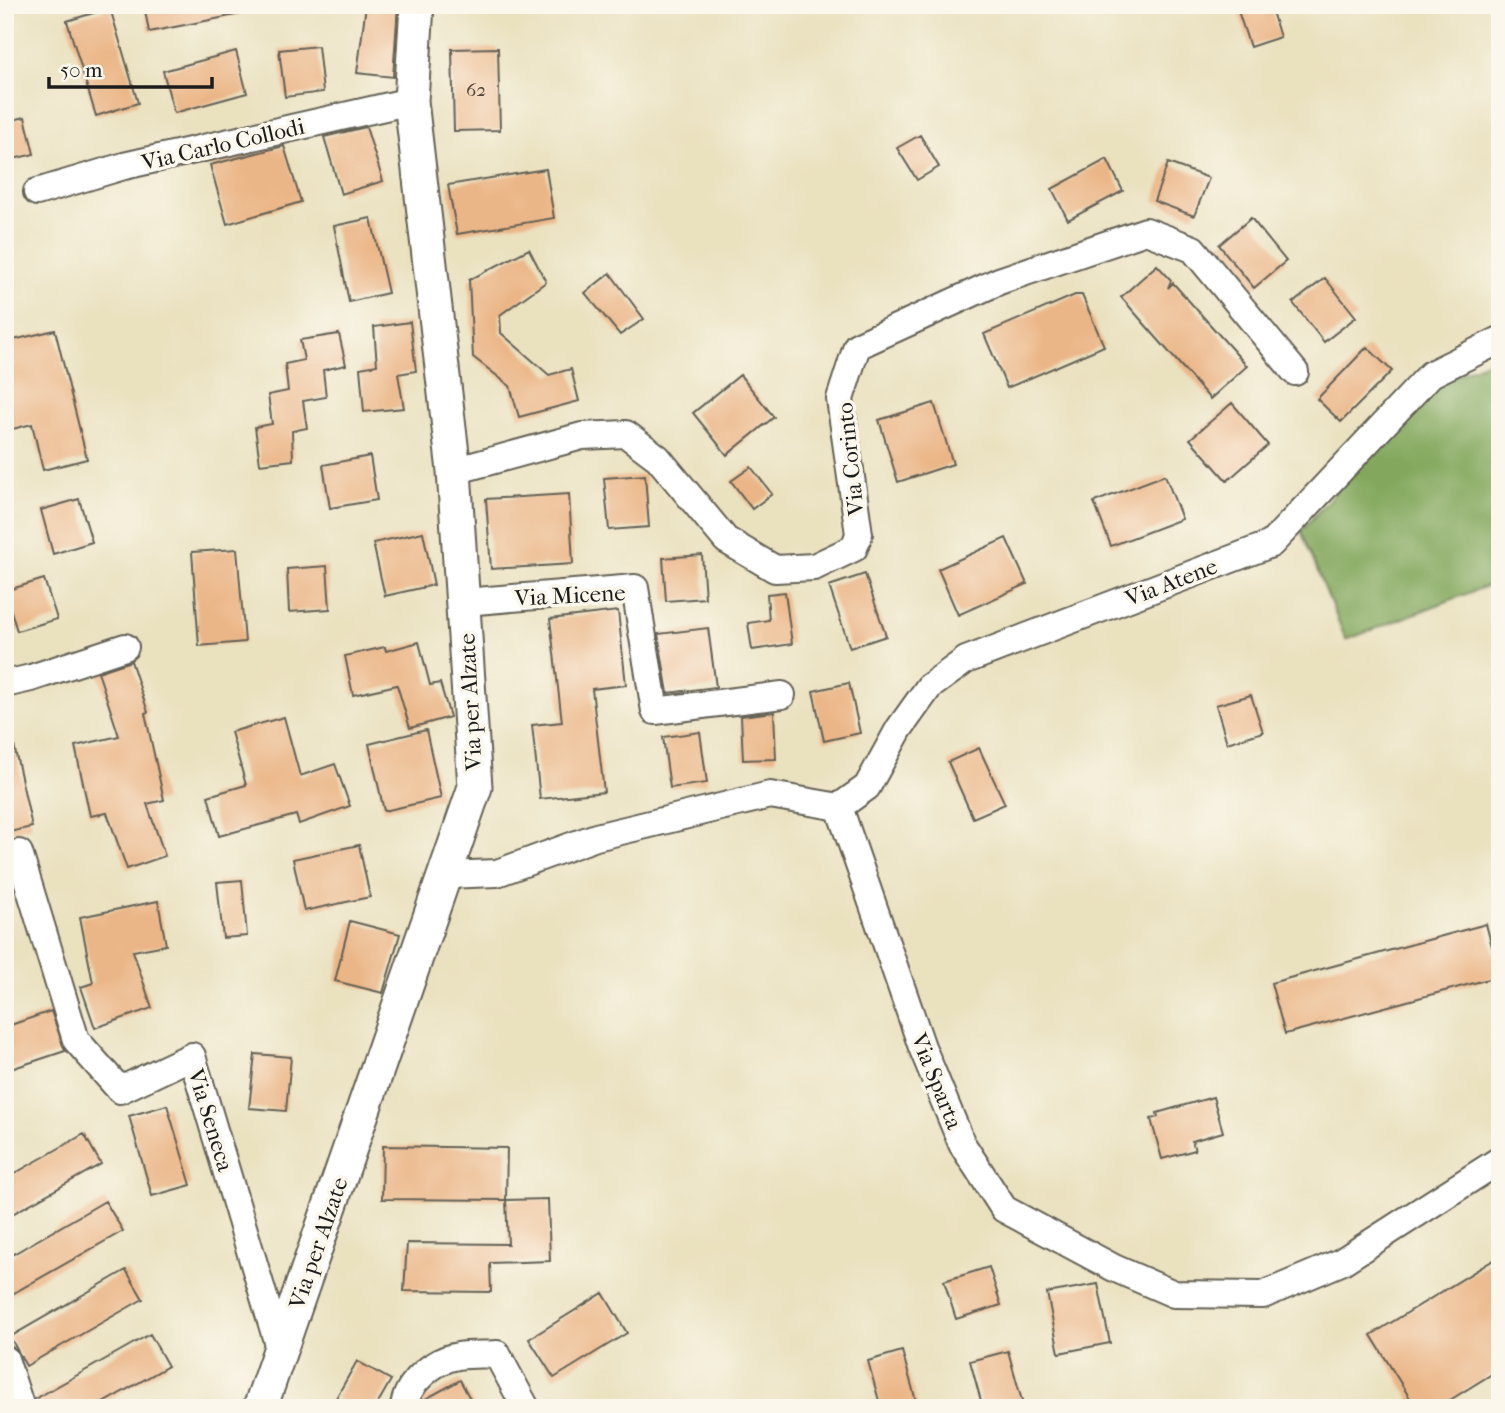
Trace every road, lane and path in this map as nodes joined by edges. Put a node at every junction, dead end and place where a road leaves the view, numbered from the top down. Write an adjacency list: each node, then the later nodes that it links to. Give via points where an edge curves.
1 (417, 5): 2 (street, Via per Alzate)
2 (411, 101): 3 (street, Via Carlo Collodi, via 124,166); 6 (street, Via per Alzate)
3 (37, 192)
4 (1500, 340): 11 (street, Via Atene, via 1431,374 1271,544 965,660 929,687 867,787)
5 (1295, 372): 6 (street, Via Corinto, via 1193,250 1146,231 999,281 857,346 840,399 859,534 854,548 814,567 775,569 726,540 658,458 626,435 582,436)
6 (454, 471): 7 (street, Via per Alzate)
7 (464, 602): 10 (street, Via Micene, via 635,588 655,711); 13 (street, Via per Alzate, via 475,787)
8 (125, 647): 9 (street)
9 (5, 684)
10 (782, 695)
11 (839, 807): 13 (street, via 770,795 596,837 497,873); 14 (street, Via Sparta, via 922,1046 962,1144 1004,1209 1114,1268 1174,1294 1263,1295 1341,1262)
12 (19, 852): 15 (street, Via Seneca, via 76,1040 120,1090 192,1056)
13 (444, 875): 15 (street, Via per Alzate)
14 (1500, 1160)
15 (281, 1351): 18 (street, Via per Alzate)
16 (5, 1359): 17 (street)
17 (21, 1408)
18 (260, 1408)
19 (404, 1408): 20 (street, via 418,1376 455,1356 497,1354)
20 (526, 1408)

